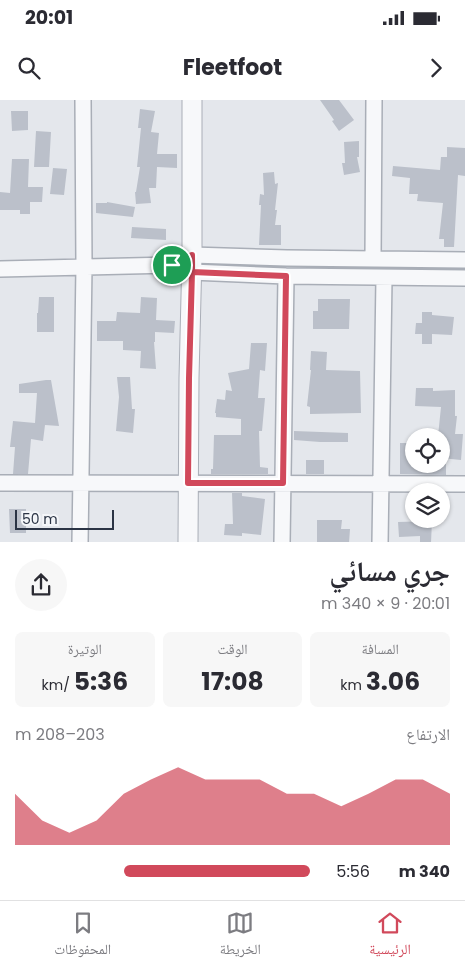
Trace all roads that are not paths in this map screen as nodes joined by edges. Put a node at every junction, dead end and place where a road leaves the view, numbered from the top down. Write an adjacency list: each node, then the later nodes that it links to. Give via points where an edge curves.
1 (83, 100): 7 (street)
2 (192, 100): 6 (street)
3 (374, 100): 4 (street)
4 (373, 259): 5 (street); 6 (street, via 287,258)
5 (465, 260)
6 (192, 264): 7 (street); 9 (street); 14 (street)
7 (84, 266): 8 (street); 13 (street)
8 (0, 269)
9 (286, 276): 10 (street); 15 (street)
10 (384, 278): 11 (street); 16 (street)
11 (465, 278)
12 (0, 482): 13 (street)
13 (80, 483): 14 (street); 18 (street)
14 (188, 483): 15 (street); 19 (street)
15 (283, 483): 16 (street); 20 (street)
16 (381, 483): 17 (street); 21 (street)
17 (465, 484)
18 (80, 542)
19 (188, 542)
20 (282, 542)
21 (380, 542)

